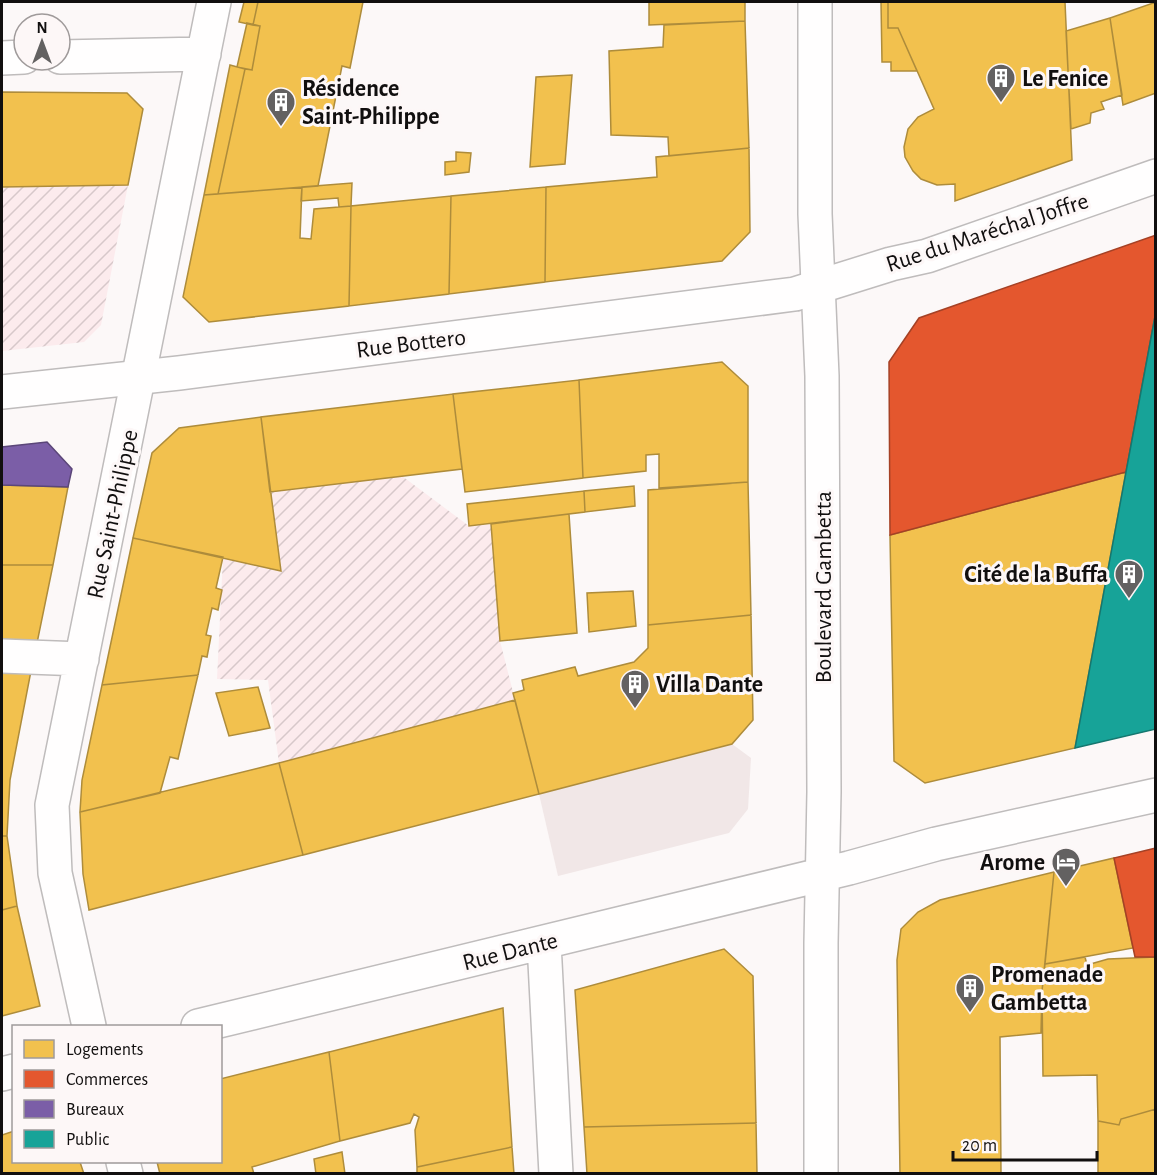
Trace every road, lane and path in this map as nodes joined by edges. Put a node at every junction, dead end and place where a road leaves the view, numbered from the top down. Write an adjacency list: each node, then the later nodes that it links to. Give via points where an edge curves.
1 (214, 2): 3 (street, Rue Saint-Philippe)
2 (815, 2): 6 (street, Boulevard Gambetta)
3 (204, 54): 4 (street); 7 (street, Rue Saint-Philippe)
4 (72, 57)
5 (1155, 176): 6 (street, Rue du Maréchal Joffre, via 927,256)
6 (818, 286): 7 (street, Rue Bottero, via 795,294); 12 (street, Boulevard Gambetta, via 822,376)
7 (140, 377): 8 (street, Rue Bottero); 10 (street, Rue Saint-Philippe)
8 (2, 392)
9 (2, 656): 10 (street)
10 (82, 659): 14 (street, Rue Saint-Philippe, via 52,805 55,873)
11 (1155, 795): 12 (street, Rue Dante, via 936,844)
12 (822, 875): 13 (street, Rue Dante); 17 (street, Boulevard Gambetta)
13 (544, 943): 15 (street, Rue Dante); 16 (street)
14 (89, 1025)
15 (202, 1025)
16 (556, 1173)
17 (821, 1173)

